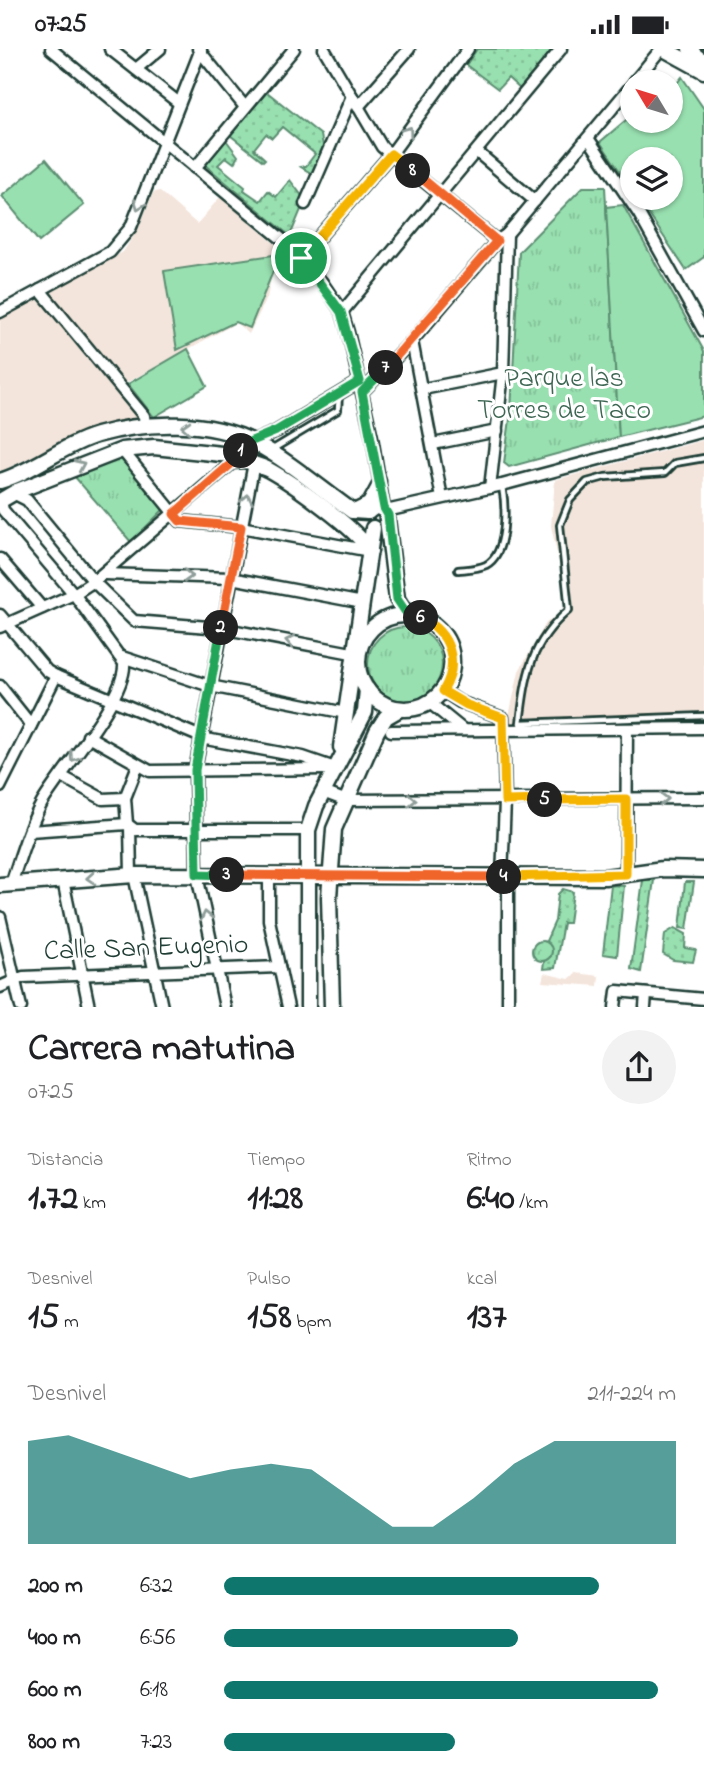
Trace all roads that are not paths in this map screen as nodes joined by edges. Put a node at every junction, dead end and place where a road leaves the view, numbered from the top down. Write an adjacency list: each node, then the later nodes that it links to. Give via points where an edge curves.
1 (51, 49): 22 (street)
2 (110, 49): 13 (street)
3 (160, 49): 13 (street)
4 (294, 49): 19 (street)
5 (324, 49): 16 (street)
6 (409, 49): 20 (street)
7 (468, 49): 24 (street, one-way to 7)
8 (561, 49): 23 (street)
9 (663, 49): 14 (street); 15 (street)
10 (690, 49): 12 (street)
11 (200, 50): 18 (street); 19 (street)
12 (704, 60)
13 (136, 69): 18 (street)
14 (644, 70)
15 (704, 71)
16 (352, 96): 20 (street); 28 (street)
17 (620, 99): 21 (street)
18 (179, 103): 22 (street)
19 (245, 107): 25 (street)
20 (358, 107): 24 (street)
21 (588, 138): 27 (street); 35 (street, via 639,214)
22 (163, 141): 25 (street); 32 (street, one-way to 32, via 121,242)
23 (477, 152): 26 (street); 27 (street)
24 (391, 154): 26 (street); 31 (street)
25 (195, 168): 31 (street)
26 (441, 194): 30 (street); 34 (street)
27 (535, 201): 29 (street)
28 (305, 204)
29 (507, 234): 30 (street); 37 (street)
30 (497, 241): 36 (street)
31 (301, 258): 34 (street)
32 (40, 290): 33 (street); 44 (street, via 144,416)
33 (0, 311)
34 (341, 312): 38 (street)
35 (704, 331)
36 (412, 341): 39 (street); 40 (street)
37 (503, 373): 39 (street); 46 (street)
38 (360, 381): 40 (street); 41 (street)
39 (423, 389): 47 (street)
40 (362, 392): 52 (street)
41 (339, 393): 42 (street); 43 (lane, via 338,410)
42 (307, 414): 43 (lane); 48 (street)
43 (318, 422): 48 (lane)
44 (145, 426): 48 (street, one-way to 44, via 193,427); 54 (street, via 97,435)
45 (704, 431): 53 (street)
46 (496, 432): 47 (street); 55 (street)
47 (433, 444): 56 (street)
48 (260, 447): 51 (street, via 262,455); 58 (street)
49 (122, 450): 51 (street, via 154,447); 54 (street, one-way to 49); 59 (street)
50 (704, 458): 89 (lane, via 676,463 665,473 587,482 570,500 560,525 569,610 552,625 526,673 520,723)
51 (247, 460): 59 (street, via 232,463); 61 (street, via 271,471); 62 (street, one-way to 51)
52 (380, 481): 58 (street, via 368,503); 60 (street)
53 (502, 485): 55 (street); 66 (lane, via 505,529 492,560 485,566)
54 (10, 486): 57 (street); 70 (street)
55 (490, 488): 56 (street)
56 (442, 498): 60 (street)
57 (1, 501): 71 (street, via 3,510)
58 (352, 511): 60 (street)
59 (174, 514): 62 (street, via 180,521); 65 (street)
60 (378, 516): 61 (street); 63 (street); 75 (street, via 397,599)
61 (344, 525): 63 (street, via 363,539)
62 (241, 527): 63 (street); 69 (street)
63 (370, 551): 72 (street)
64 (0, 559): 73 (street)
65 (120, 560): 67 (street); 68 (street)
66 (458, 570)
67 (104, 574): 68 (street); 70 (street)
68 (120, 574): 69 (street, one-way to 69)
69 (231, 578): 72 (street); 77 (street)
70 (94, 581): 71 (street); 77 (street, via 134,621)
71 (74, 594): 73 (street); 79 (street)
72 (363, 603): 78 (street)
73 (42, 608): 76 (street)
74 (0, 615): 76 (street)
75 (414, 616): 78 (street, via 380,623 366,636); 84 (street, via 435,626 449,644 451,673)
76 (4, 626): 80 (street)
77 (221, 628): 78 (street, one-way to 77); 81 (street)
78 (357, 655): 83 (street); 88 (street)
79 (118, 656): 81 (street); 85 (street, via 124,670)
80 (57, 676): 85 (street); 90 (street)
81 (210, 685): 88 (street); 97 (street)
82 (0, 686): 90 (street)
83 (366, 689): 87 (street, via 383,704); 98 (street, via 365,712)
84 (443, 691): 86 (street); 95 (street, via 503,718)
85 (113, 698): 96 (street); 97 (street)
86 (430, 703): 87 (street); 92 (street)
87 (400, 709): 101 (street, via 386,717)
88 (346, 713): 98 (street)
89 (704, 716)
90 (31, 725): 103 (street)
91 (704, 728): 93 (street)
92 (462, 729): 94 (street); 95 (street)
93 (627, 730): 95 (street); 107 (street)
94 (391, 731)
95 (504, 731): 109 (street)
96 (88, 736): 99 (street); 102 (street, one-way to 102)
97 (200, 736): 98 (street); 100 (street)
98 (337, 764): 100 (street); 101 (street); 104 (street)
99 (138, 765): 100 (street, via 150,771); 105 (street)
100 (195, 770): 113 (street)
101 (356, 774): 108 (street)
102 (61, 776): 105 (street, via 103,799); 112 (street)
103 (1, 780)
104 (323, 792): 108 (street); 111 (street)
105 (125, 798): 110 (street)
106 (704, 798): 107 (street, one-way to 106)
107 (626, 799): 109 (street); 116 (street)
108 (344, 800): 109 (street, one-way to 109); 120 (street, via 334,829)
109 (505, 801): 121 (street)
110 (129, 826): 112 (street); 113 (street); 117 (street)
111 (308, 830): 113 (street); 118 (street)
112 (30, 831): 123 (street)
113 (195, 831): 115 (street)
114 (704, 870): 116 (street)
115 (197, 874): 117 (street); 119 (street); 126 (street, one-way to 115)
116 (626, 874): 121 (street)
117 (133, 875): 122 (street, one-way to 122); 127 (street)
118 (307, 875): 119 (street); 120 (street); 138 (street)
119 (269, 876): 125 (street, via 269,920)
120 (330, 876): 121 (street); 139 (street)
121 (505, 877): 140 (street)
122 (63, 880): 123 (street); 128 (street)
123 (5, 885)
124 (0, 920): 129 (street)
125 (279, 967): 126 (street, Calle San Eugenio); 137 (street)
126 (217, 968): 127 (street, Calle San Eugenio); 136 (street)
127 (154, 972): 128 (street, Calle San Eugenio); 135 (street)
128 (82, 975): 129 (street, Calle San Eugenio); 134 (street)
129 (15, 980): 130 (street); 133 (street)
130 (0, 987)
131 (646, 993): 132 (street); 141 (street, via 617,991); 142 (street)
132 (704, 999)
133 (21, 1007)
134 (89, 1007)
135 (162, 1007)
136 (225, 1007)
137 (288, 1007)
138 (308, 1007)
139 (332, 1007)
140 (508, 1007)
141 (615, 1007)
142 (645, 1007)

